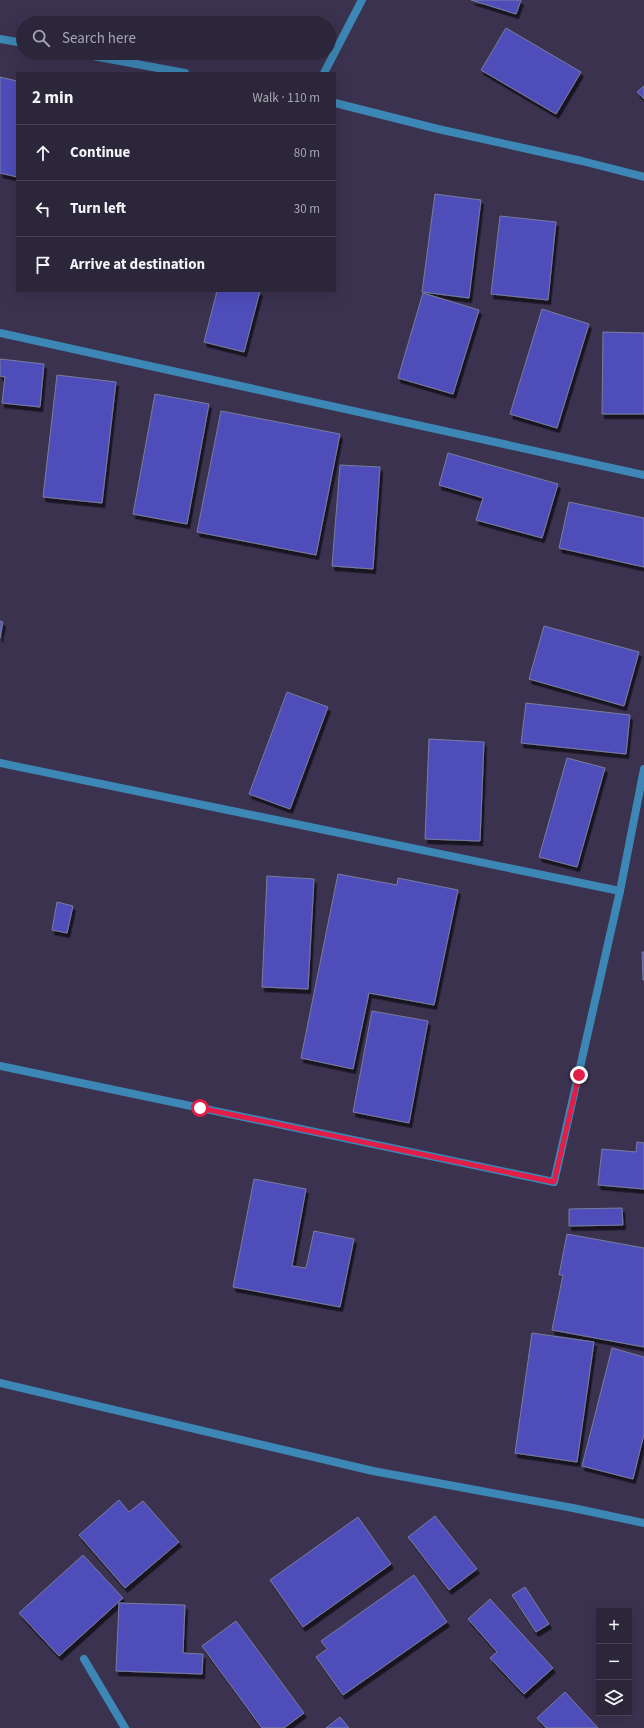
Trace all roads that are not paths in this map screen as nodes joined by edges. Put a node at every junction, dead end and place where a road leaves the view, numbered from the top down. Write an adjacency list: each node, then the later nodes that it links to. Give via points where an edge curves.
1 (362, 0): 4 (street)
2 (0, 39): 3 (street)
3 (16, 42)
4 (336, 50)
5 (115, 60): 7 (street)
6 (331, 60): 8 (street)
7 (180, 72)
8 (325, 72)
9 (336, 103): 10 (street, via 438,130)
10 (644, 177)
11 (0, 333): 12 (street)
12 (644, 475)
13 (0, 763): 16 (street)
14 (644, 769): 15 (street)
15 (642, 782): 16 (street)
16 (620, 891): 17 (street, via 554,1182)
17 (0, 1066)
18 (0, 1383): 19 (street, via 373,1470)
19 (644, 1524)
20 (84, 1659): 21 (street)
21 (125, 1728)

